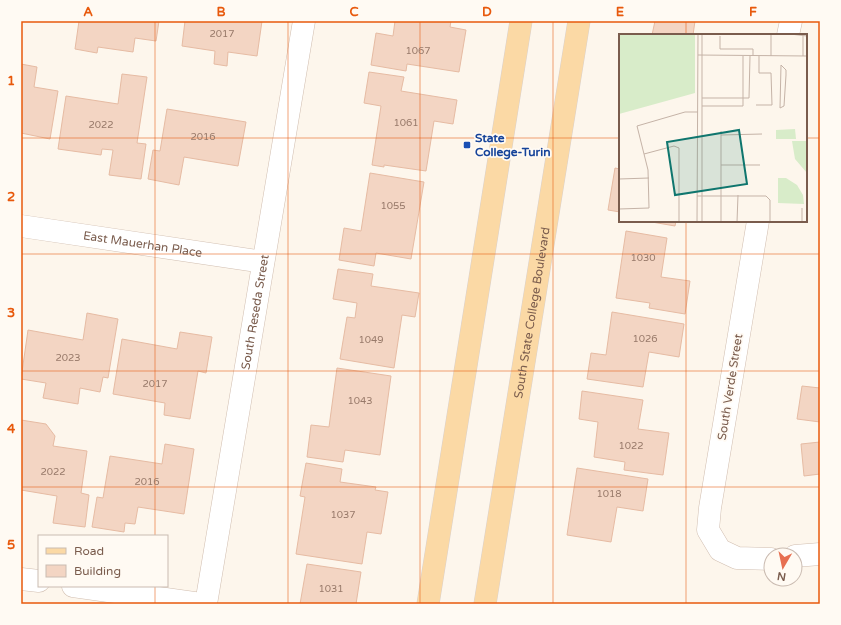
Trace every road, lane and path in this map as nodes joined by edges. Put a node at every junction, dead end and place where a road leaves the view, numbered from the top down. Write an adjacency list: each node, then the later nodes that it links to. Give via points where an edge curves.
1 (304, 21): 8 (street, South Reseda Street)
2 (521, 21): 17 (main road)
3 (579, 21): 18 (main road, South State College Boulevard)
4 (791, 21): 5 (street)
5 (788, 34)
6 (758, 222): 11 (street, South Verde Street, via 708,530 720,550 737,558)
7 (21, 226): 8 (street, East Mauerhan Place)
8 (263, 262): 16 (street, South Reseda Street)
9 (820, 554): 10 (street)
10 (803, 555)
11 (763, 559)
12 (21, 579): 13 (street)
13 (38, 581)
14 (80, 587): 15 (street)
15 (201, 604)
16 (206, 604)
17 (428, 604)
18 (485, 604)

